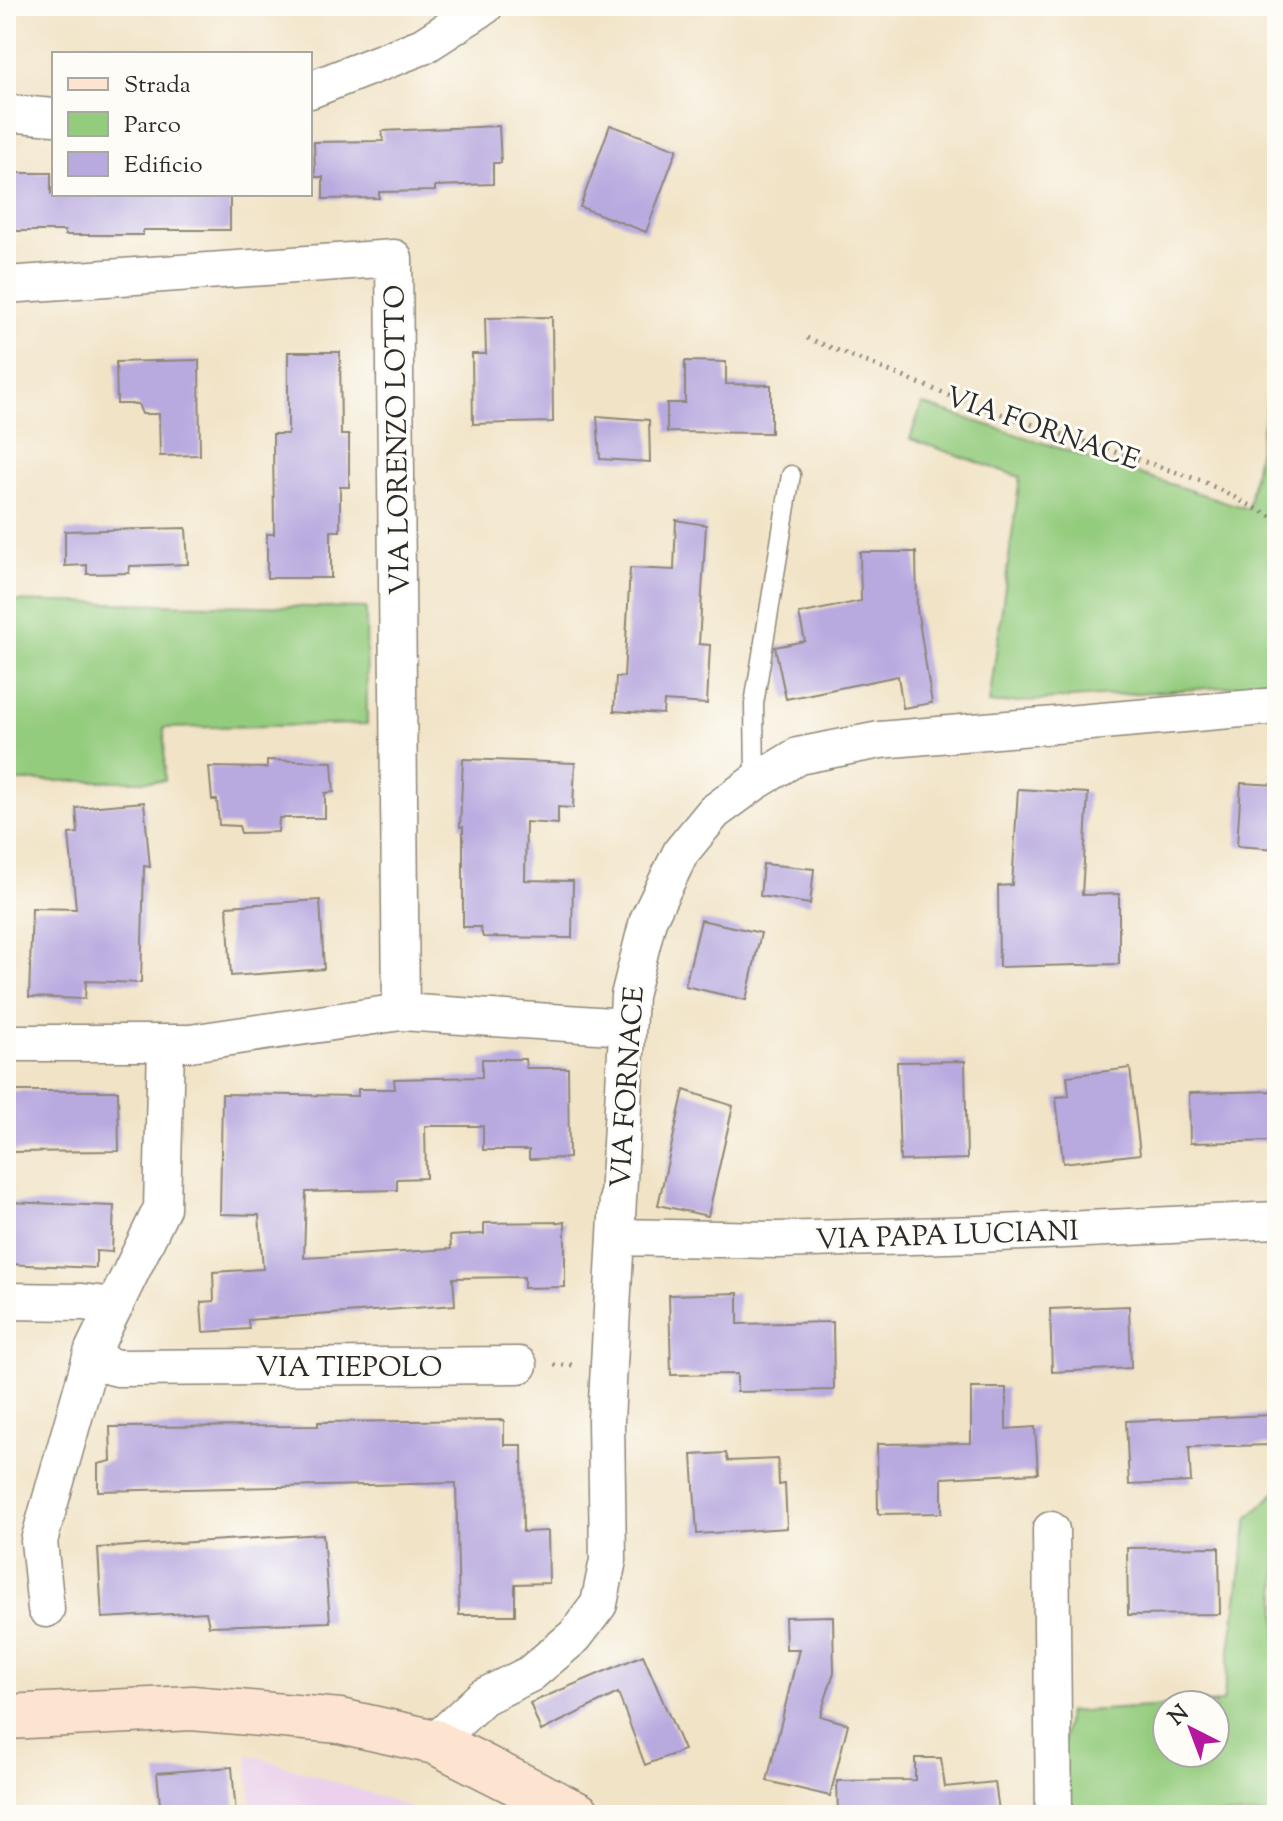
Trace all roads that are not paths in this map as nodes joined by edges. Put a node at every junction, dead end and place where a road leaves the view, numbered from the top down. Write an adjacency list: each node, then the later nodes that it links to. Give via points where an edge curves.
1 (485, 6): 2 (street, via 423,46)
2 (312, 89)
3 (6, 113): 4 (street)
4 (52, 117)
5 (6, 285): 9 (street, VIA LORENZO LOTTO, via 394,258)
6 (791, 475): 8 (lane, via 754,704)
7 (1277, 706): 8 (street, VIA FORNACE, via 880,740 798,756)
8 (755, 782): 10 (street, VIA FORNACE, via 714,812 681,852 648,920 629,996)
9 (401, 1012): 10 (street); 12 (street)
10 (627, 1027): 14 (street, VIA FORNACE)
11 (6, 1043): 12 (street)
12 (166, 1043): 16 (street, via 162,1208)
13 (1277, 1220): 14 (street, VIA PAPA LUCIANI, via 809,1239)
14 (616, 1237): 22 (street, VIA FORNACE, via 606,1420 608,1560 599,1604 575,1636 530,1674 483,1697)
15 (6, 1301): 16 (street)
16 (115, 1306): 17 (street)
17 (90, 1361): 18 (street, VIA TIEPOLO, via 118,1368); 20 (street, via 39,1541)
18 (519, 1365)
19 (1051, 1530): 24 (street)
20 (46, 1609)
21 (6, 1717): 22 (street, via 192,1708 340,1721)
22 (435, 1742): 23 (street)
23 (579, 1815)
24 (1054, 1815)

